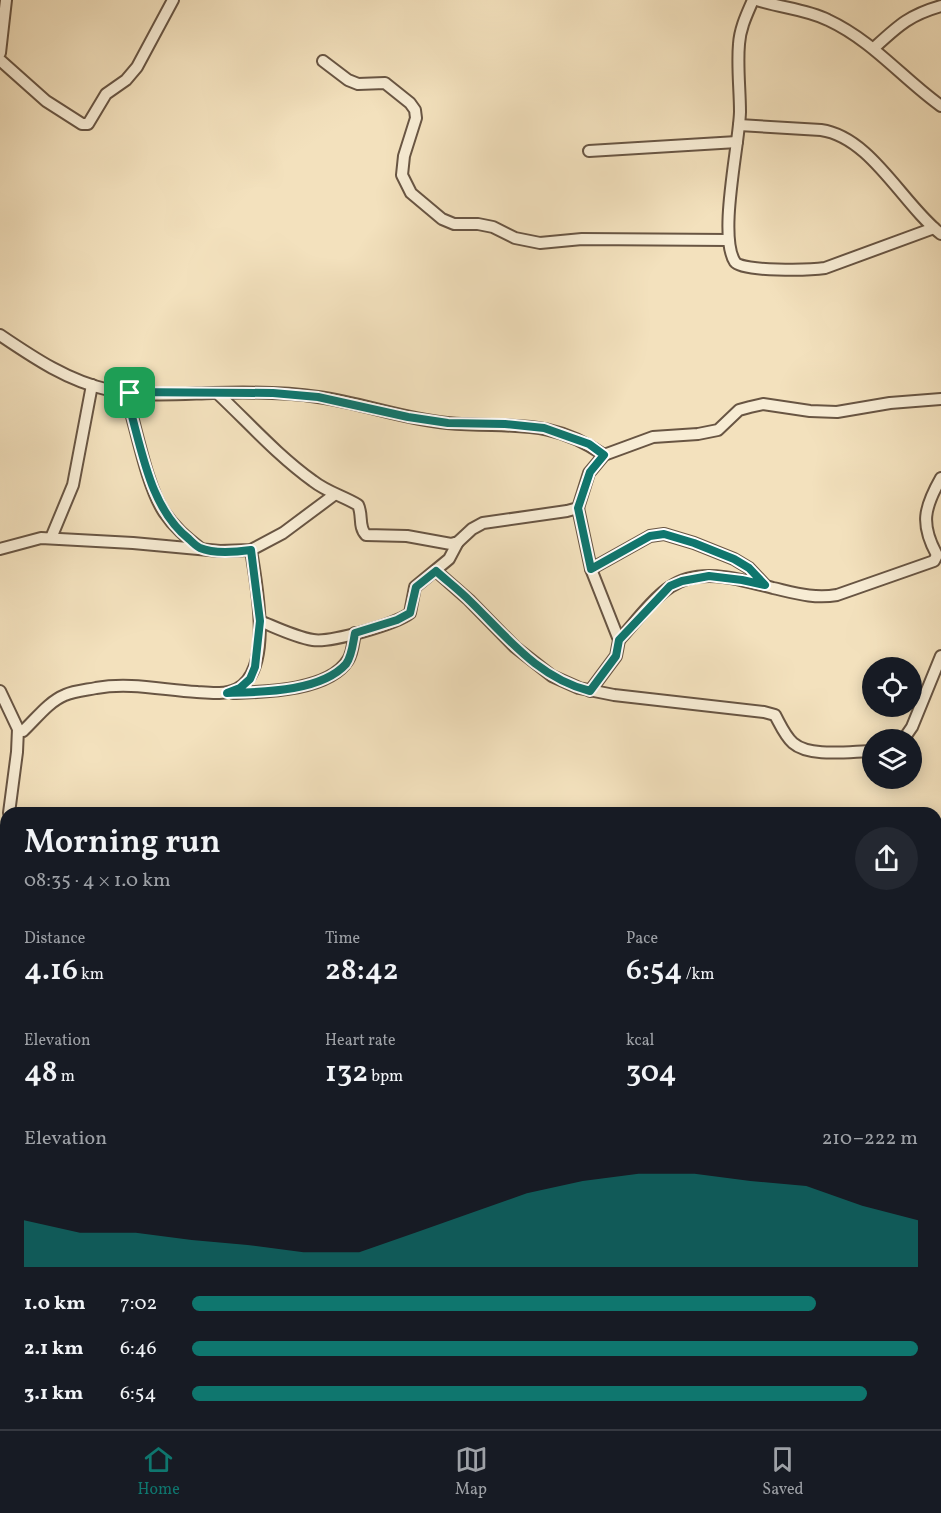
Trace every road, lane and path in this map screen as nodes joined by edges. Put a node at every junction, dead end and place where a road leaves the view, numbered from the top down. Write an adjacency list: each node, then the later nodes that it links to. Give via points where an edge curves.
1 (6, 0): 6 (street)
2 (173, 0): 7 (street, via 137,67 106,94 88,124 46,101)
3 (755, 0): 5 (street, via 829,20); 10 (street, via 739,43)
4 (941, 6): 5 (street, via 913,16)
5 (874, 48): 9 (street)
6 (0, 53)
7 (0, 60)
8 (323, 61): 14 (street, via 358,84 385,83 410,103 416,118 402,175 411,193 442,219 454,224 493,227 515,238 540,243 582,239)
9 (941, 106)
10 (739, 125): 11 (street); 13 (street, via 830,131 848,140)
11 (737, 142): 12 (street); 14 (street)
12 (589, 151)
13 (937, 231): 14 (street, via 812,270 739,265)
14 (728, 240)
15 (0, 335): 16 (street, via 40,362)
16 (92, 385): 17 (street); 24 (street, via 73,485)
17 (125, 392): 18 (street); 26 (street, via 162,510)
18 (217, 393): 20 (street, via 318,397 448,423 527,425 573,437); 22 (street, via 281,457)
19 (941, 399): 20 (street, via 837,412 763,404 739,410 718,430 653,437)
20 (604, 455): 23 (street, via 590,472)
21 (941, 478): 29 (street, via 924,519)
22 (334, 495): 25 (street, via 358,505 366,535); 28 (street, via 283,533)
23 (578, 508): 25 (street, via 483,523); 30 (street)
24 (51, 538): 26 (street); 27 (street)
25 (458, 542): 31 (street, via 449,559)
26 (200, 548): 28 (street)
27 (0, 549)
28 (251, 550): 33 (street)
29 (939, 558): 32 (street, via 822,598)
30 (591, 569): 32 (street, via 650,536 664,534 734,559); 35 (street)
31 (436, 571): 34 (street, via 416,587 412,608 406,616); 38 (street, via 533,663 566,684)
32 (765, 585): 35 (street, via 709,576 682,581 670,586)
33 (260, 621): 34 (street, via 310,640); 39 (street, via 253,674 240,688)
34 (355, 633): 39 (street, via 346,663 328,676 278,692)
35 (619, 640): 38 (street, via 616,656)
36 (941, 656): 40 (street)
37 (0, 691): 43 (street, via 18,729)
38 (590, 691): 42 (street, via 764,712 775,715 792,743 801,748 815,752)
39 (227, 693): 41 (street, via 123,685 66,694)
40 (909, 729)
41 (23, 732)
42 (862, 751)
43 (6, 807)

